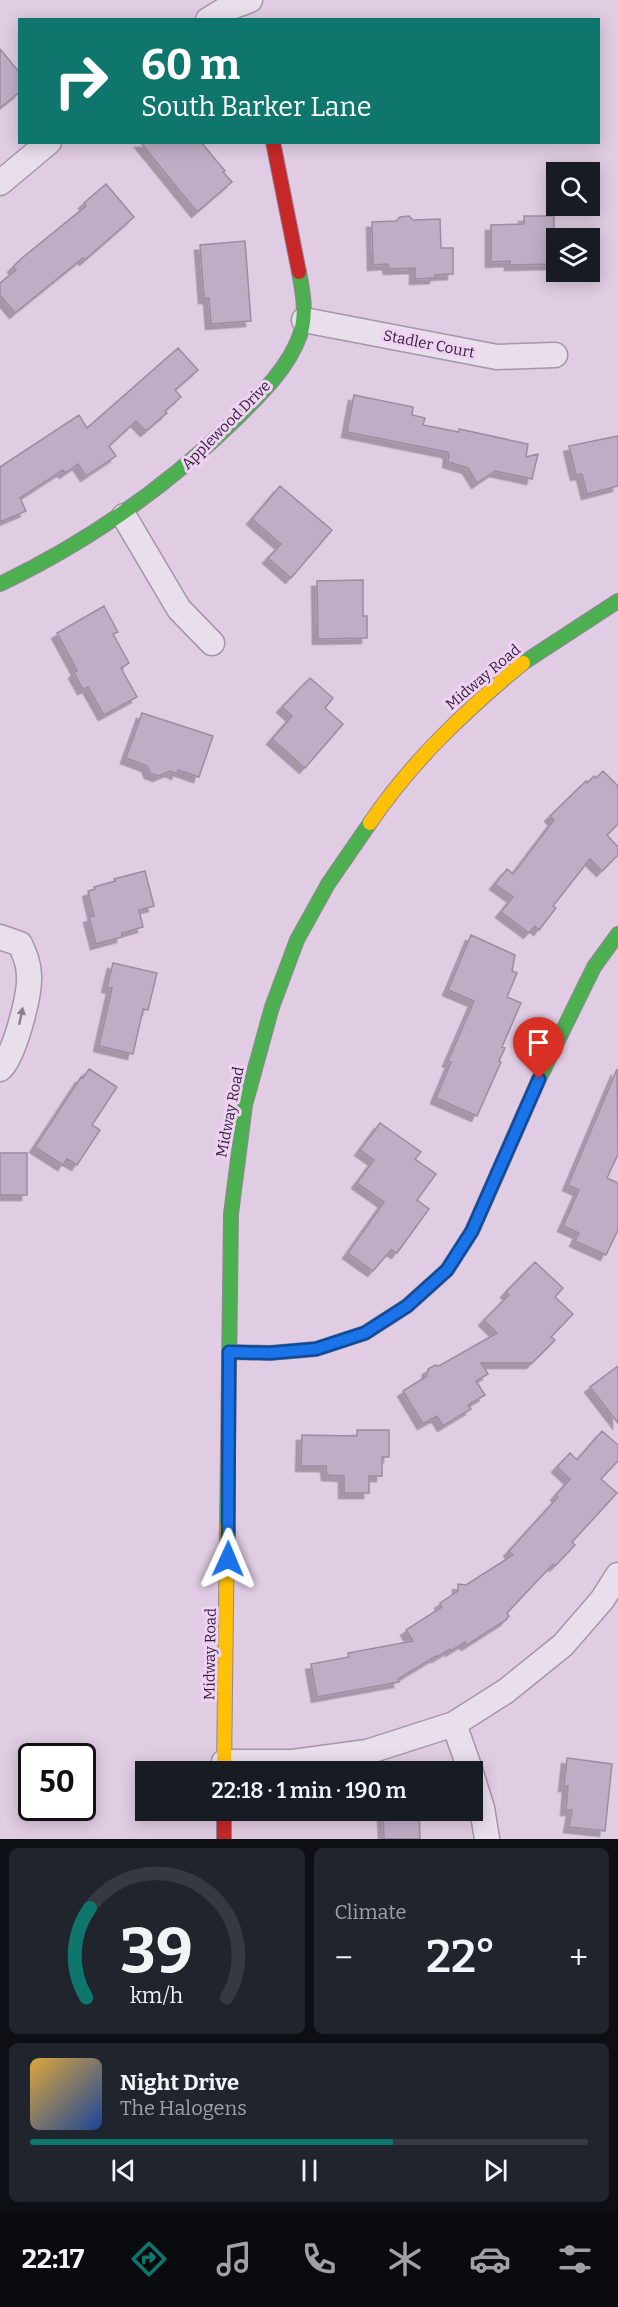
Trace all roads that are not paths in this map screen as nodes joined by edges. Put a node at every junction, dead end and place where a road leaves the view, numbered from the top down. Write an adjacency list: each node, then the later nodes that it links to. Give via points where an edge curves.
1 (246, 5): 2 (street)
2 (213, 18)
3 (47, 144): 5 (street)
4 (273, 144): 6 (main road, Applewood Drive, via 300,271)
5 (0, 183)
6 (304, 320): 7 (street, Stadler Court, via 497,357); 8 (main road, Applewood Drive, via 297,343 253,402 187,466)
7 (555, 355)
8 (124, 516): 9 (main road, Applewood Drive, via 87,540); 11 (street, via 179,609)
9 (0, 584)
10 (618, 601): 15 (main road, Midway Road, via 527,660 437,739 394,787 357,838 297,940 272,1007 245,1105 231,1214)
11 (212, 643)
12 (618, 934): 15 (main road, via 594,967 472,1231 447,1270 407,1306 365,1333 316,1349)
13 (0, 937): 14 (street, one-way to 13, via 10,1057 17,1036 29,978 20,944)
14 (0, 1070)
15 (229, 1352): 18 (main road, Midway Road)
16 (618, 1575): 17 (street, via 563,1645 506,1691)
17 (454, 1724): 19 (street, via 367,1752); 20 (street)
18 (224, 1761)
19 (300, 1761)
20 (467, 1761)
21 (483, 1813): 24 (street)
22 (224, 1821): 23 (main road)
23 (224, 1839)
24 (488, 1839)

